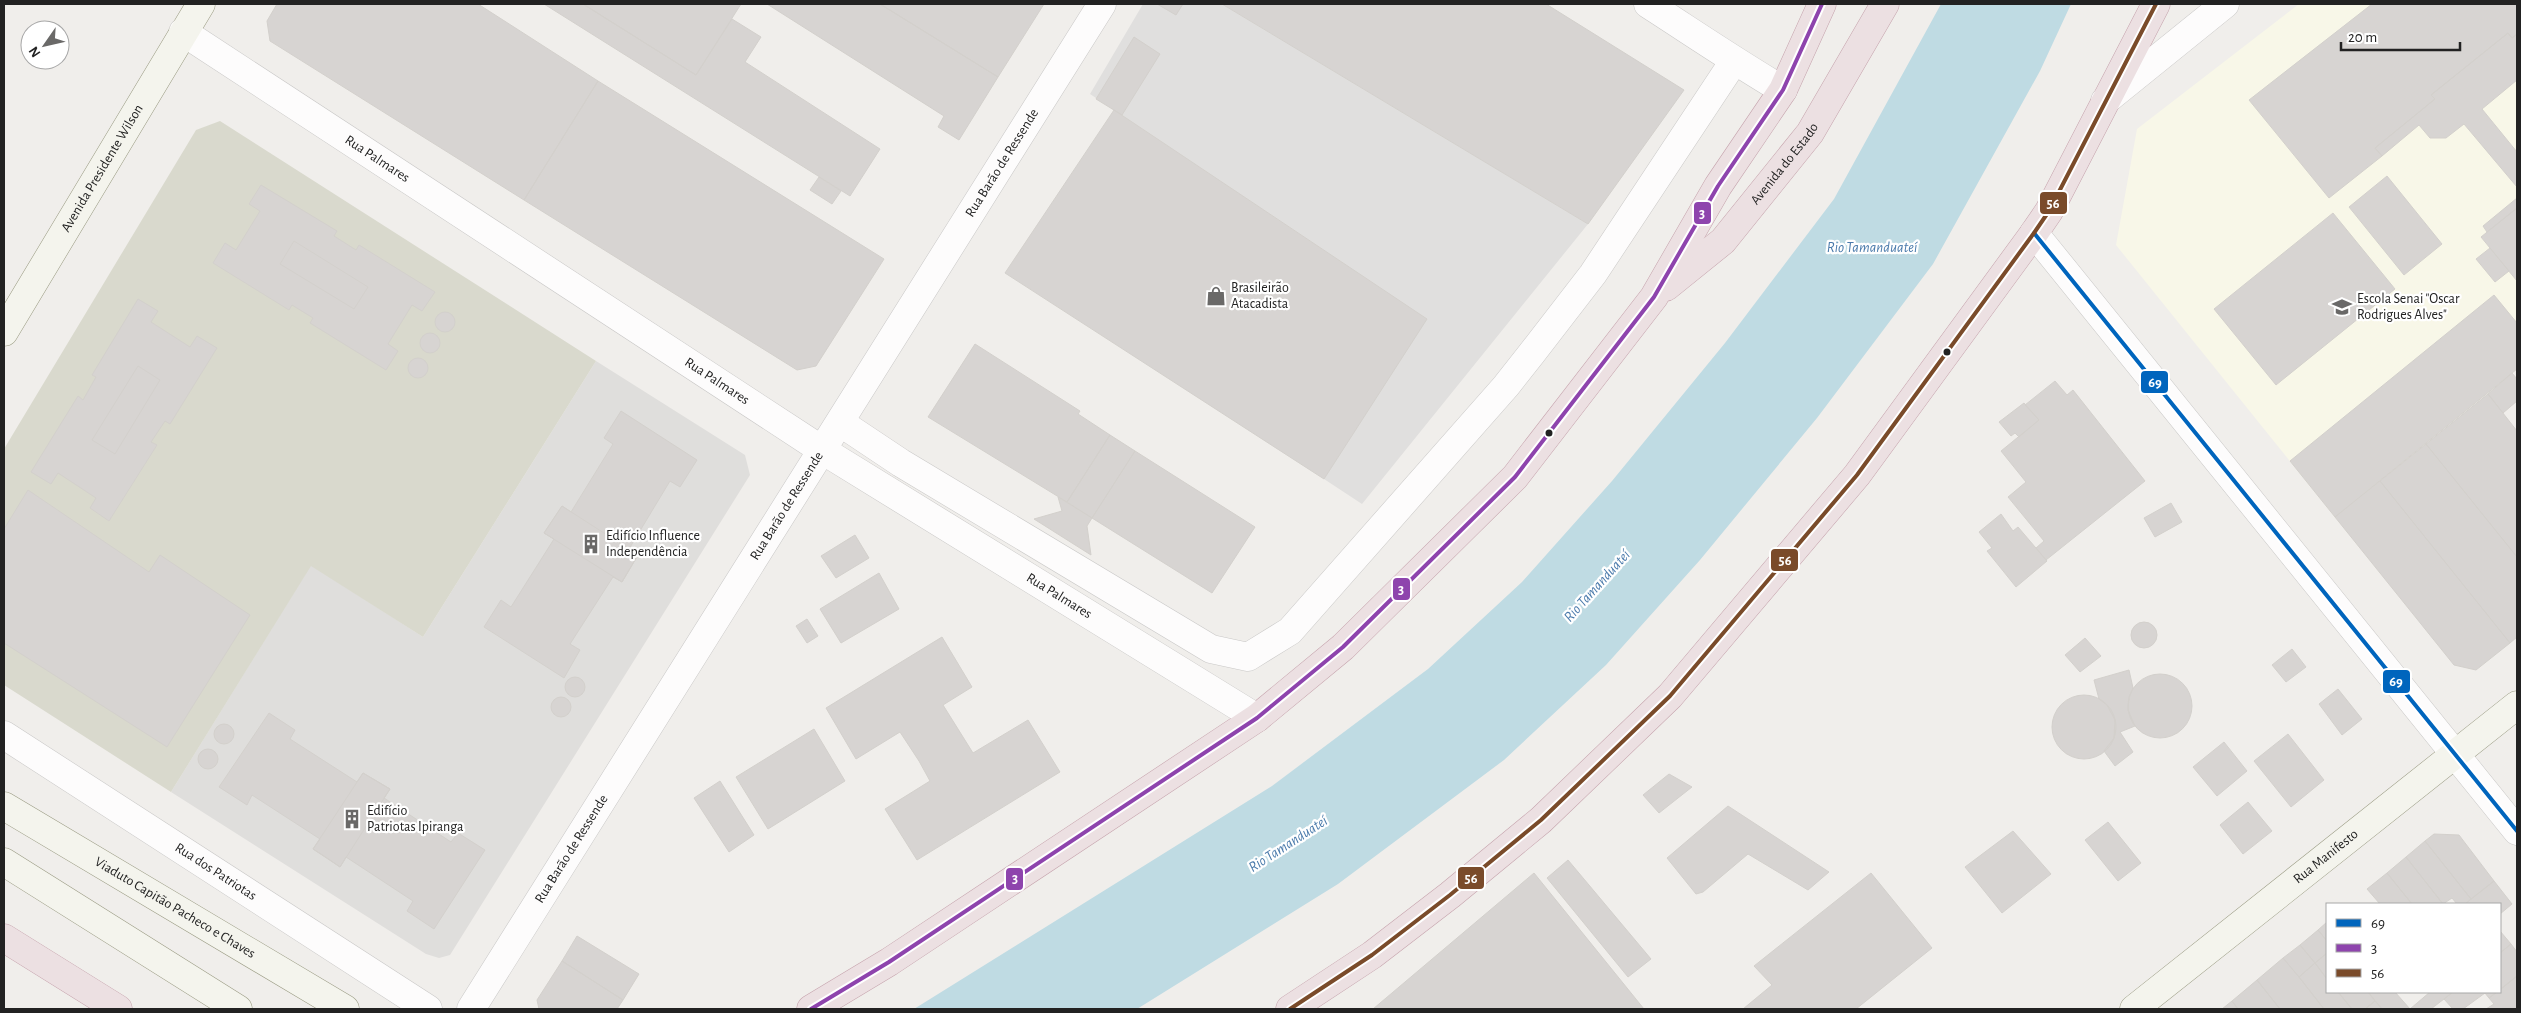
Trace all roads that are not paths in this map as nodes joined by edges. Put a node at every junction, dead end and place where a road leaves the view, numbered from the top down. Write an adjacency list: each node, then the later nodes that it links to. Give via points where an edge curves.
1 (201, 4): 8 (main road, Avenida Presidente Wilson)
2 (1102, 4): 15 (street, Rua Barão de Ressende)
3 (1648, 4): 9 (street)
4 (1822, 4): 10 (highway, Avenida do Estado)
5 (1885, 4): 13 (highway, Avenida do Estado, via 1810,133 1723,241)
6 (2156, 4): 11 (highway)
7 (2225, 4): 11 (street)
8 (183, 32): 14 (main road, Avenida Presidente Wilson); 16 (street, Rua Palmares)
9 (1734, 62): 10 (street); 15 (street, via 1593,274 1506,386 1290,632 1248,656 1211,649 901,463)
10 (1783, 90): 13 (highway, Avenida do Estado, via 1718,186)
11 (2105, 101): 12 (highway, via 2049,211)
12 (2034, 233): 20 (street); 31 (highway, via 1857,474 1670,696 1541,820 1458,889 1372,955)
13 (1654, 297): 18 (highway, Avenida do Estado, via 1515,477 1342,647)
14 (4, 332)
15 (841, 423): 16 (street, Rua Barão de Ressende)
16 (822, 450): 18 (street, Rua Palmares); 29 (street, Rua Barão de Ressende)
17 (2517, 705): 20 (main road, Rua Manifesto)
18 (1257, 718): 30 (highway, Avenida do Estado, via 888,962)
19 (4, 735): 28 (street, Rua dos Patriotas)
20 (2456, 754): 22 (street); 32 (main road, Rua Manifesto)
21 (4, 806): 27 (main road, Viaduto Capitão Pacheco e Chaves)
22 (2517, 831)
23 (4, 862): 26 (main road)
24 (4, 938): 25 (highway)
25 (118, 1009)
26 (238, 1009)
27 (346, 1009)
28 (428, 1009)
29 (471, 1009)
30 (811, 1009)
31 (1290, 1009)
32 (2134, 1009)

